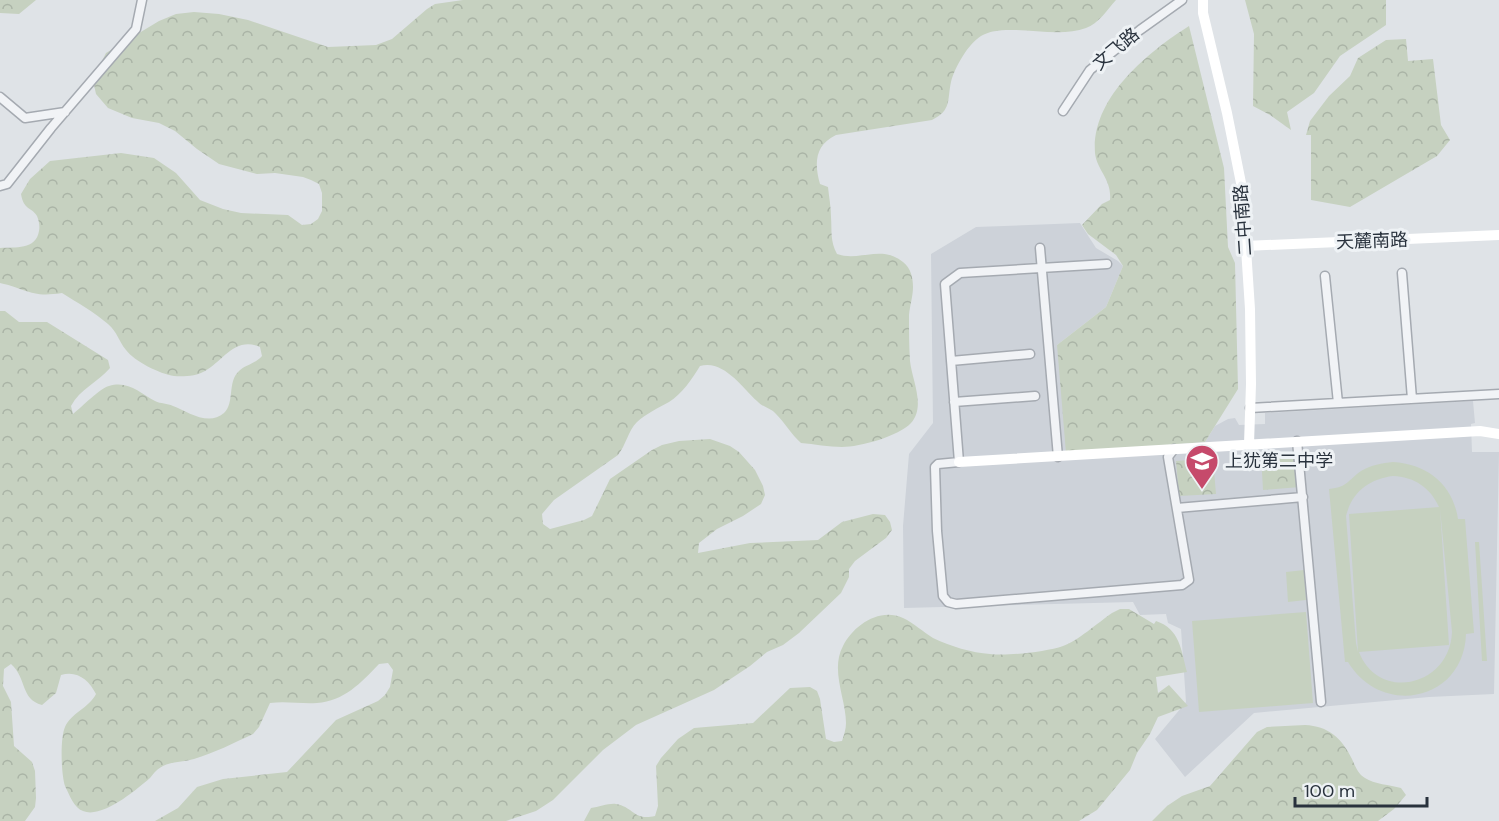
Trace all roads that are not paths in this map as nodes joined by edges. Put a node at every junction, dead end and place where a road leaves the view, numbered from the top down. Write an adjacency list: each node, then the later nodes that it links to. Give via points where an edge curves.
1 (142, 0): 6 (street, via 136,29)
2 (1182, 0): 5 (street, 文飞路, via 1090,70)
3 (1203, 0): 9 (street, 二中南路, via 1242,188)
4 (0, 96): 6 (street, via 26,118)
5 (1063, 111)
6 (65, 112): 7 (street, via 7,184)
7 (0, 186)
8 (1499, 236): 9 (street, 天麓南路)
9 (1245, 246): 22 (street, 二中南路, via 1250,309)
10 (1040, 248): 12 (street)
11 (1107, 264): 12 (street)
12 (1042, 268): 16 (street, via 960,273 945,284); 27 (street)
13 (1402, 273): 19 (street)
14 (1325, 276): 21 (street)
15 (1030, 354): 16 (street)
16 (951, 361): 20 (street)
17 (1499, 394): 19 (street)
18 (1035, 396): 20 (street)
19 (1412, 399): 21 (street)
20 (954, 402): 28 (street)
21 (1338, 403): 22 (street)
22 (1250, 408): 25 (street, 二中南路)
23 (1499, 434): 24 (street, via 1480,431)
24 (1298, 441): 25 (street); 29 (street)
25 (1249, 444): 26 (street)
26 (1174, 449): 27 (street); 30 (street, via 1168,457)
27 (1058, 457): 28 (street)
28 (958, 462): 30 (street, via 935,467 943,596 956,604 1182,585 1189,580)
29 (1303, 497): 30 (street); 31 (street)
30 (1177, 508)
31 (1322, 702)

